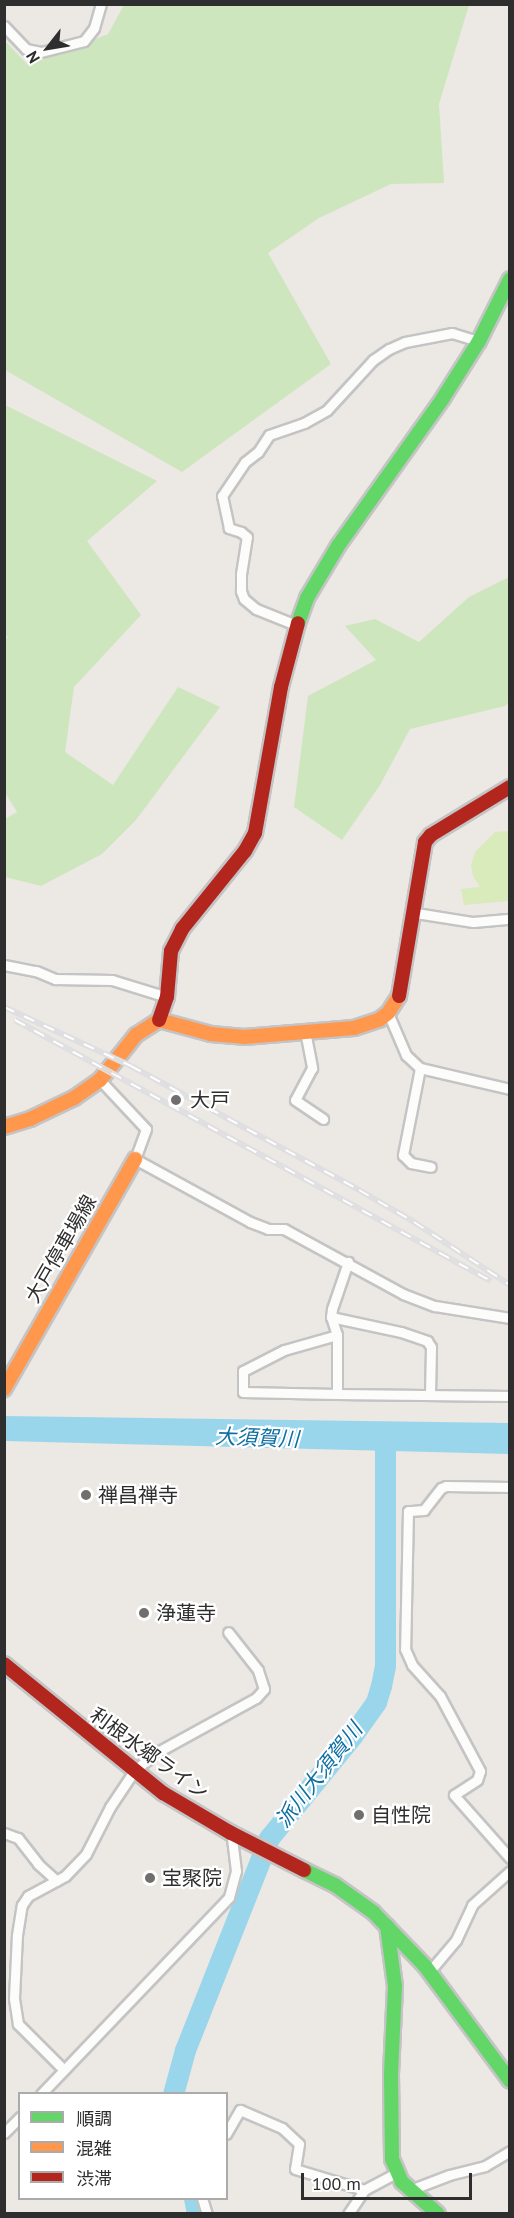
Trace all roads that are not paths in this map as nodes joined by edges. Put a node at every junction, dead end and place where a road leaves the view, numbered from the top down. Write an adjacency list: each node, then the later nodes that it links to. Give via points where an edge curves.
1 (101, 4): 2 (street, via 94,28 84,41 41,52 26,49)
2 (4, 26)
3 (510, 279): 4 (main road)
4 (479, 342): 5 (main road, via 326,565); 5 (street, via 452,333 389,349 373,360 327,410 269,435 222,495 229,528 247,537 241,574 244,599 255,609)
5 (296, 625): 10 (main road, via 255,833 182,929 171,951)
6 (510, 787): 7 (main road, via 430,835)
7 (416, 913): 8 (street, via 472,922); 11 (main road, via 401,994)
8 (510, 919)
9 (4, 965): 10 (street, via 55,979 112,980)
10 (167, 997): 12 (main road)
11 (388, 1013): 13 (main road, via 365,1025); 14 (street, via 406,1055)
12 (159, 1020): 13 (main road, via 226,1037); 15 (main road, via 136,1035)
13 (305, 1031): 17 (street, via 312,1068 295,1100)
14 (420, 1068): 16 (street); 20 (street, via 403,1155 411,1163)
15 (100, 1080): 18 (main road, via 60,1106); 19 (street, via 146,1129)
16 (510, 1089)
17 (323, 1119)
18 (4, 1127)
19 (135, 1159): 21 (street, via 250,1222 268,1229 284,1229); 25 (main road, 大戸停車場線)
20 (431, 1167)
21 (348, 1262): 22 (street); 23 (street, via 402,1294 435,1306)
22 (331, 1317): 24 (street); 27 (street, via 427,1341 431,1347)
23 (510, 1318)
24 (337, 1335): 26 (street); 26 (street, via 284,1350 243,1371 243,1392)
25 (4, 1389)
26 (337, 1394): 27 (street)
27 (430, 1395): 28 (street)
28 (510, 1396)
29 (510, 1487): 35 (street, via 446,1486 424,1510 408,1511 405,1649 412,1665 441,1696 480,1771 477,1780 454,1795)
30 (228, 1632): 32 (street, via 258,1670 264,1689 236,1712 164,1748)
31 (4, 1664): 32 (main road, 利根水郷ライン)
32 (134, 1771): 34 (main road, 利根水郷ライン); 37 (street, via 86,1854)
33 (4, 1833): 37 (street, via 18,1838)
34 (231, 1833): 38 (main road, 利根水郷ライン, via 335,1885); 40 (street, via 236,1871 229,1897)
35 (510, 1858)
36 (510, 1871): 39 (street, via 472,1905 456,1940)
37 (57, 1881): 40 (street, via 28,1896 22,1905 14,1998 18,2024)
38 (387, 1926): 39 (main road, 利根水郷ライン); 47 (main road, via 395,1986 391,2140)
39 (429, 1972): 41 (main road, 利根水郷ライン)
40 (63, 2069): 42 (street)
41 (510, 2081)
42 (43, 2092)
43 (18, 2119): 45 (street)
44 (228, 2131): 48 (street, via 240,2110 282,2128 299,2144 295,2169)
45 (4, 2133)
46 (510, 2151): 49 (street, via 485,2166)
47 (396, 2173): 48 (street); 49 (main road)
48 (364, 2190): 50 (street)
49 (410, 2190): 51 (main road)
50 (348, 2214)
51 (438, 2214)

